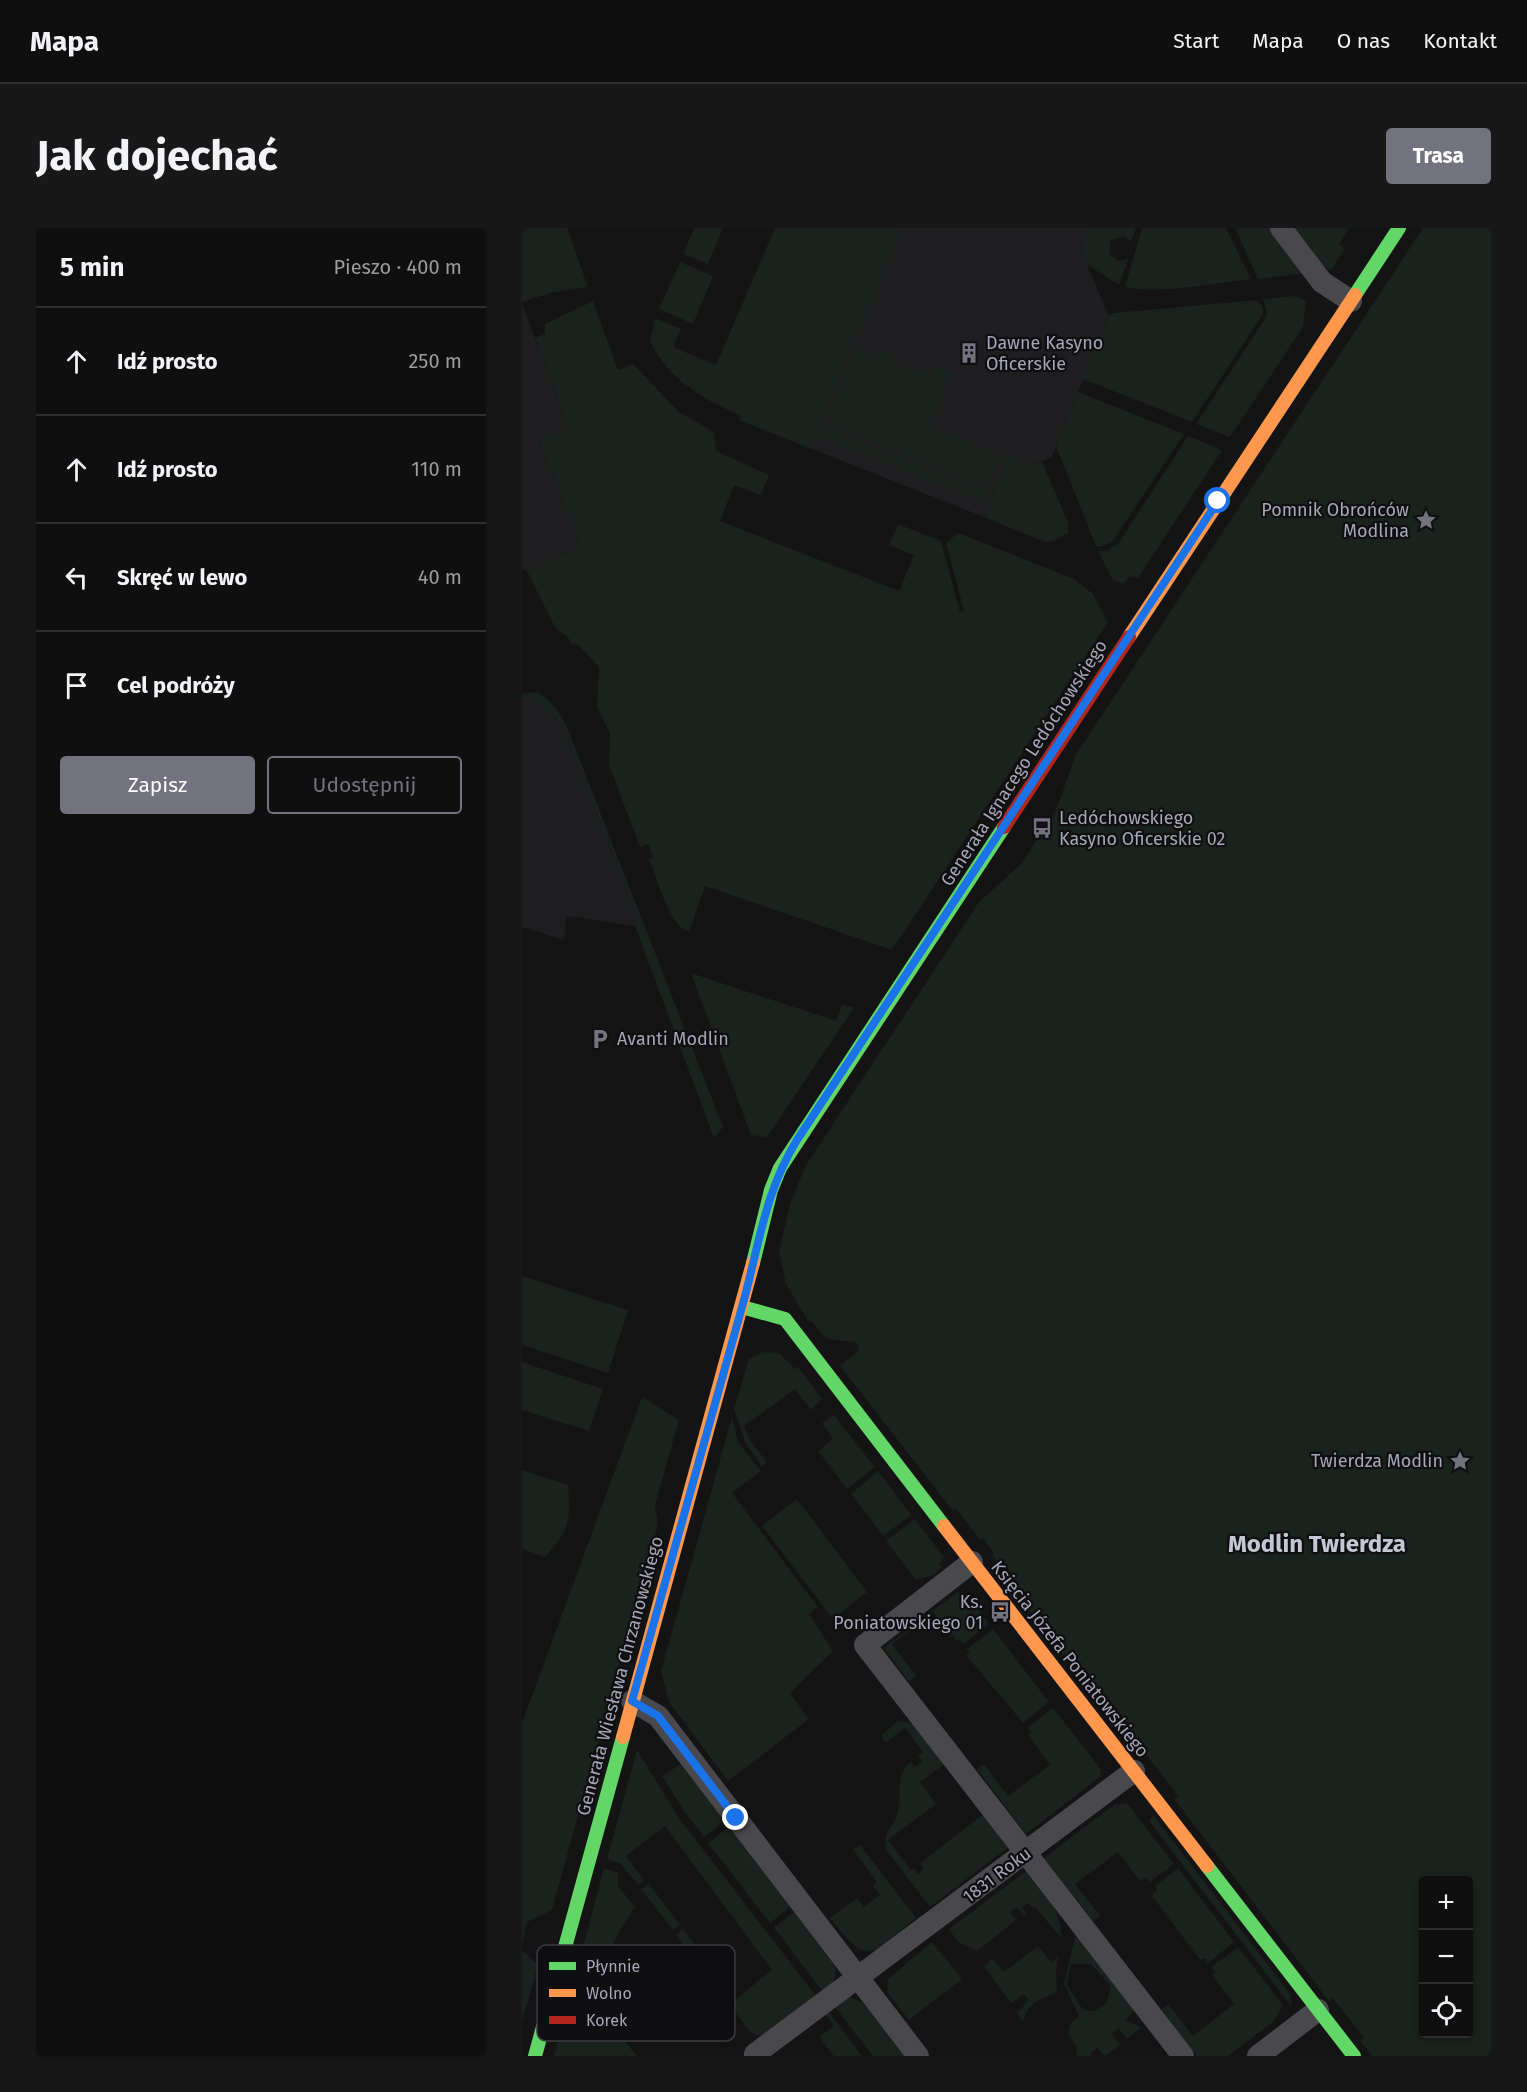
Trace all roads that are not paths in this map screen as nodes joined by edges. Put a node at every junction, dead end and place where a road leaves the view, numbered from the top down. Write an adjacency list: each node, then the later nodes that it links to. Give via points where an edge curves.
1 (1281, 228): 3 (street, via 1322,282)
2 (1399, 228): 3 (street, Generała Ignacego Ledóchowskiego)
3 (1351, 301): 4 (street, Generała Ignacego Ledóchowskiego, via 780,1168)
4 (742, 1307): 5 (street, Księcia Józefa Poniatowskiego, via 785,1319); 6 (street, Generała Wiesława Chrzanowskiego)
5 (972, 1562): 7 (street, Księcia Józefa Poniatowskiego); 8 (street, via 865,1645)
6 (632, 1701): 9 (street, Generała Wiesława Chrzanowskiego); 10 (street, via 658,1716)
7 (1134, 1771): 8 (street, 1831 Roku); 11 (street, Księcia Józefa Poniatowskiego)
8 (1026, 1854): 10 (street, 1831 Roku); 16 (street)
9 (565, 1945)
10 (859, 1978): 14 (street, 1831 Roku); 15 (street)
11 (1318, 2010): 17 (street); 18 (street, Księcia Józefa Poniatowskiego)
12 (539, 2041): 13 (street, Generała Wiesława Chrzanowskiego)
13 (535, 2056)
14 (756, 2056)
15 (918, 2056)
16 (1183, 2056)
17 (1258, 2056)
18 (1353, 2056)

